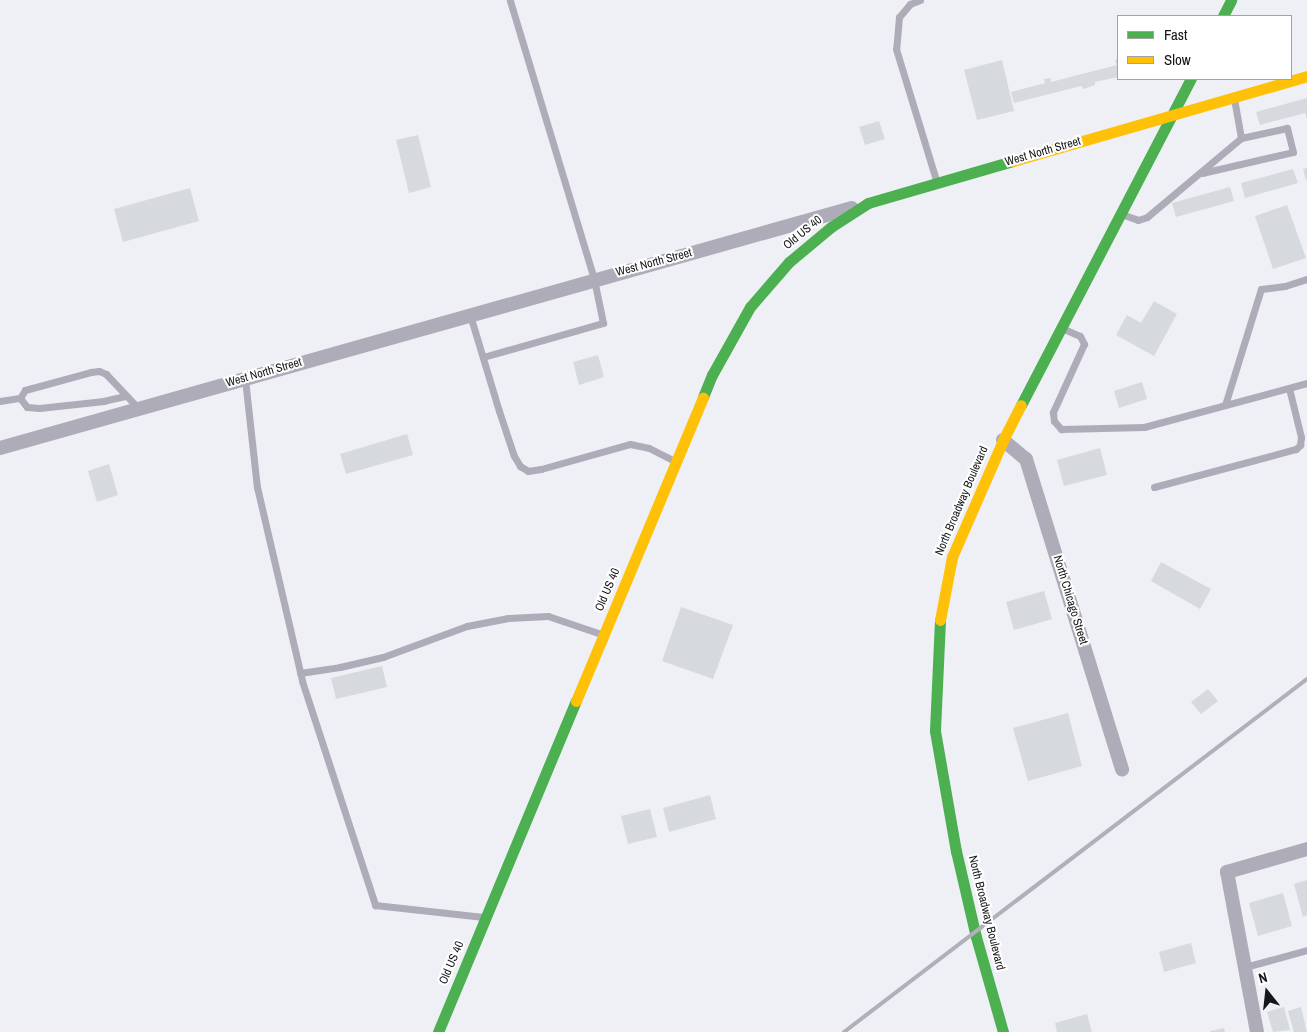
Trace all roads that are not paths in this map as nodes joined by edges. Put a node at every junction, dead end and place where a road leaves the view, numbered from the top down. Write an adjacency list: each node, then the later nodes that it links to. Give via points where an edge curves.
1 (510, 0): 14 (lane)
2 (920, 0): 11 (lane, via 910,4 899,17 896,49)
3 (1231, 0): 4 (street)
4 (1224, 15)
5 (1307, 76): 7 (street, West North Street)
6 (1190, 80): 8 (street, North Broadway Boulevard)
7 (1233, 97): 8 (street, West North Street); 9 (lane)
8 (1173, 114): 11 (street, West North Street); 13 (street, North Broadway Boulevard)
9 (1241, 138): 10 (lane); 10 (lane, via 1287,128 1293,152)
10 (1199, 174): 13 (lane, via 1147,217 1138,220)
11 (937, 183): 12 (street, West North Street)
12 (868, 204): 14 (street, West North Street); 29 (street, Old US 40, via 831,227 789,262 750,307 712,375)
13 (1120, 214): 17 (street, North Broadway Boulevard)
14 (594, 279): 16 (street, West North Street); 18 (lane, via 603,323)
15 (1307, 279): 25 (lane, via 1261,289)
16 (470, 315): 18 (lane); 19 (street, West North Street)
17 (1061, 328): 25 (lane, via 1080,336 1084,344 1053,412 1054,421 1061,429 1144,427); 27 (street, North Broadway Boulevard)
18 (483, 357): 29 (lane, via 514,456 528,471 630,444 649,448)
19 (245, 379): 26 (street, West North Street); 32 (lane, via 257,487)
20 (1307, 383): 21 (lane)
21 (1289, 388): 25 (lane); 30 (lane, via 1301,437 1296,449)
22 (125, 396): 23 (lane, via 38,408 27,407); 23 (lane, via 106,374 91,372 25,390); 26 (lane)
23 (20, 398): 24 (lane)
24 (0, 400)
25 (1225, 405)
26 (139, 409): 28 (street, West North Street)
27 (1003, 440): 33 (street, North Chicago Street, via 1026,459); 39 (street, North Broadway Boulevard, via 952,557 938,630 935,731 956,851)
28 (0, 448)
29 (676, 462): 31 (street, Old US 40)
30 (1154, 487)
31 (604, 635): 32 (lane, via 548,616 508,618 467,626 383,657); 35 (street, Old US 40)
32 (300, 673): 35 (lane, via 375,905)
33 (1122, 770)
34 (1307, 849): 37 (street, via 1227,872)
35 (486, 917): 38 (street, Old US 40)
36 (1307, 950): 37 (lane)
37 (1245, 967): 40 (street)
38 (438, 1032)
39 (1003, 1032)
40 (1257, 1032)

